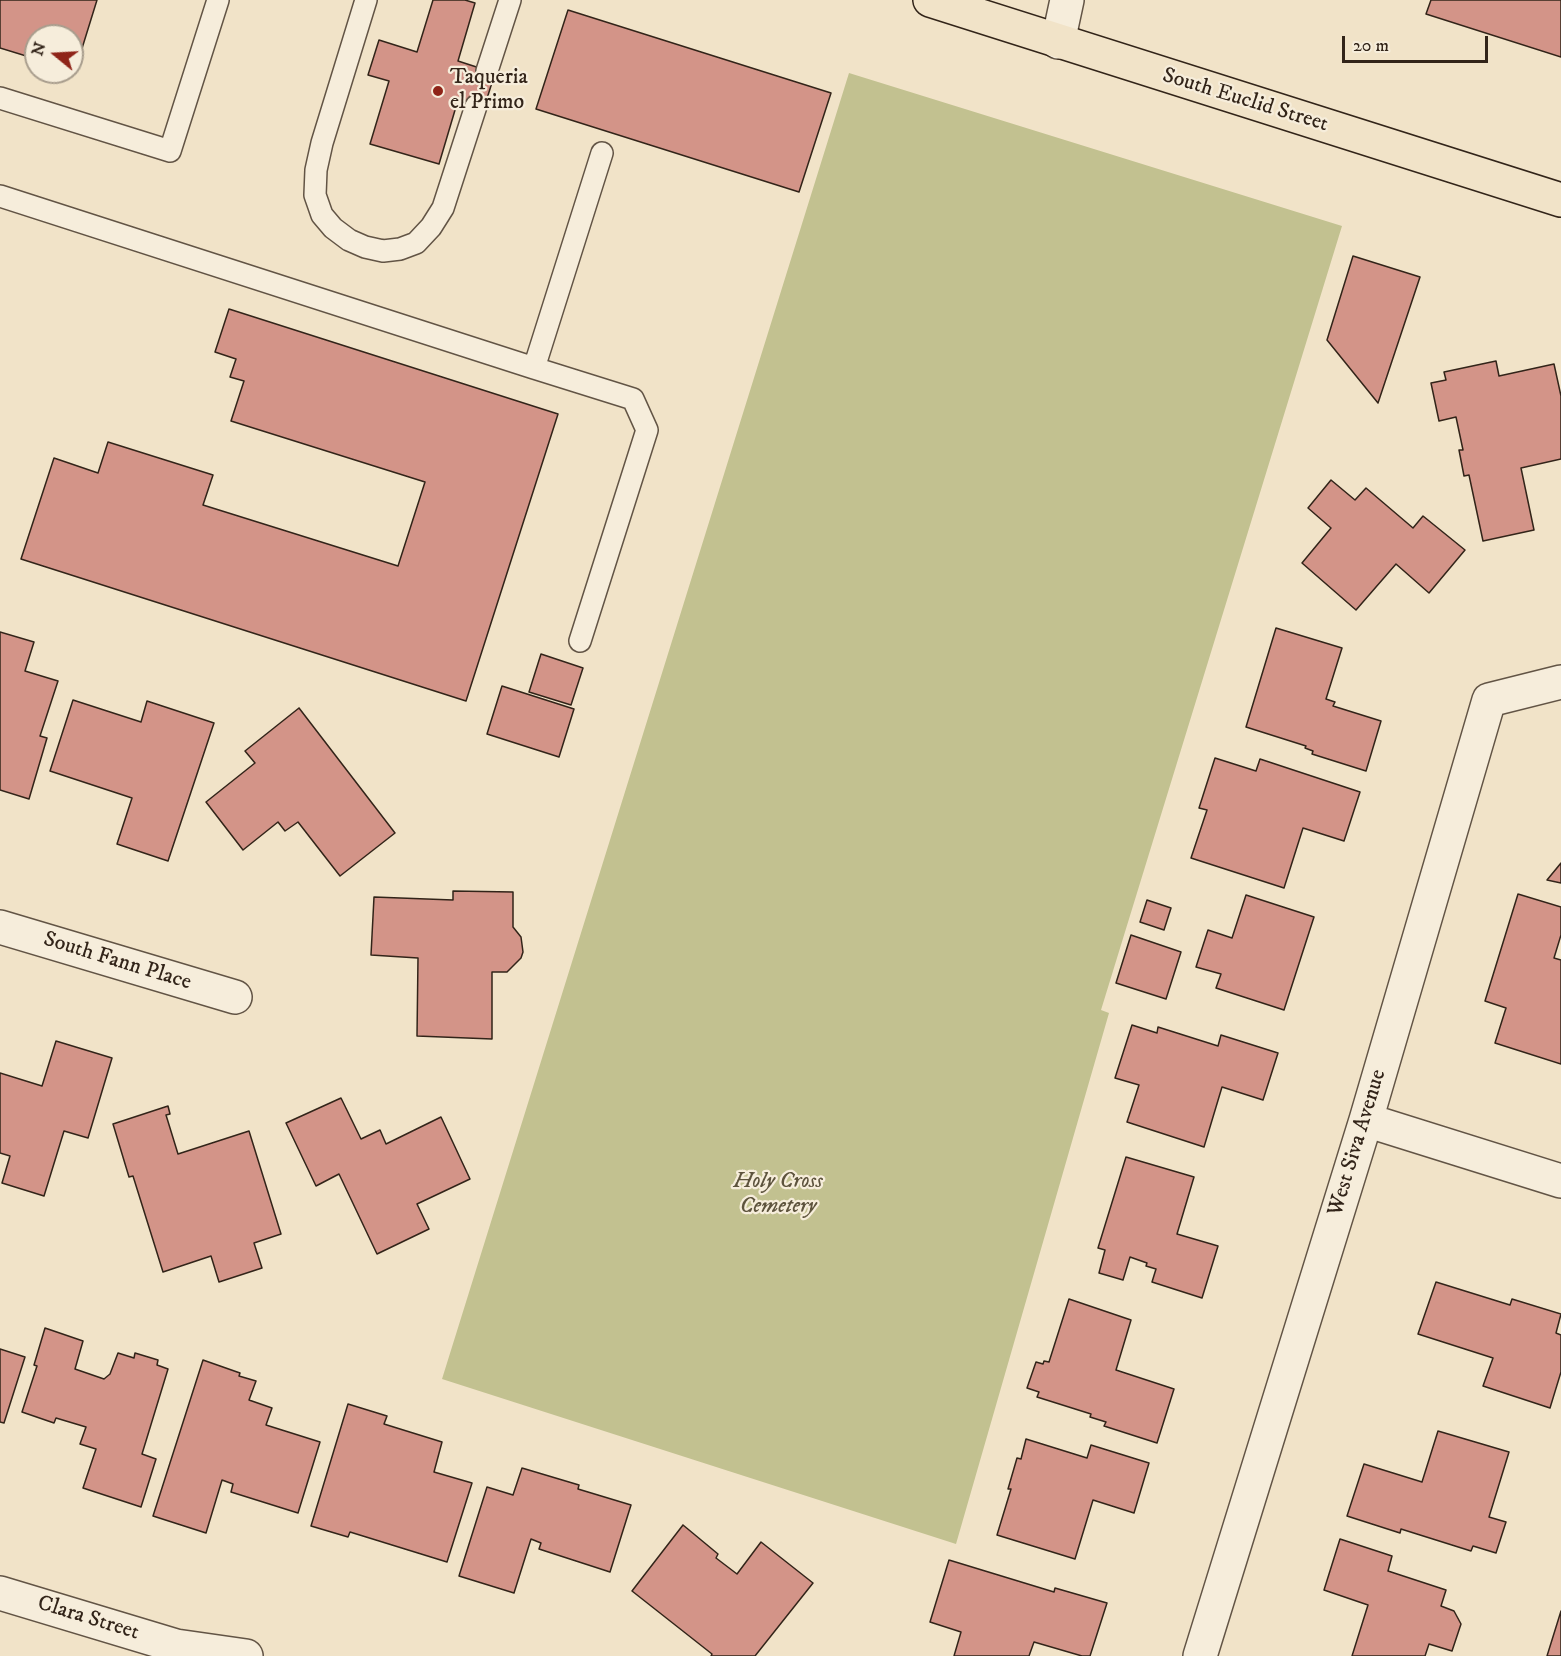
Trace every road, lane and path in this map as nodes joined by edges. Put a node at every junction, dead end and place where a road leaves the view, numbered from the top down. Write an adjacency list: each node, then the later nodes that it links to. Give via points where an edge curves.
1 (218, 0): 8 (lane, via 170,151)
2 (366, 0): 9 (lane, via 315,170 315,195 322,215 333,228 349,240 383,251 416,243 442,208)
3 (510, 0): 7 (lane)
4 (930, 0): 6 (main road, South Euclid Street)
5 (1067, 0): 6 (street)
6 (1058, 42): 12 (main road, South Euclid Street)
7 (487, 71)
8 (0, 98)
9 (476, 106)
10 (602, 153): 13 (lane)
11 (0, 196): 13 (lane)
12 (1561, 200)
13 (534, 368): 14 (lane, via 633,399 647,430)
14 (580, 641)
15 (1561, 682): 18 (street, West Siva Avenue, via 1489,700)
16 (0, 927): 17 (street, South Fann Place)
17 (235, 997)
18 (1366, 1120): 19 (street); 22 (street, West Siva Avenue)
19 (1561, 1181)
20 (0, 1593): 21 (street, Clara Street, via 176,1646)
21 (246, 1656)
22 (1200, 1656)

